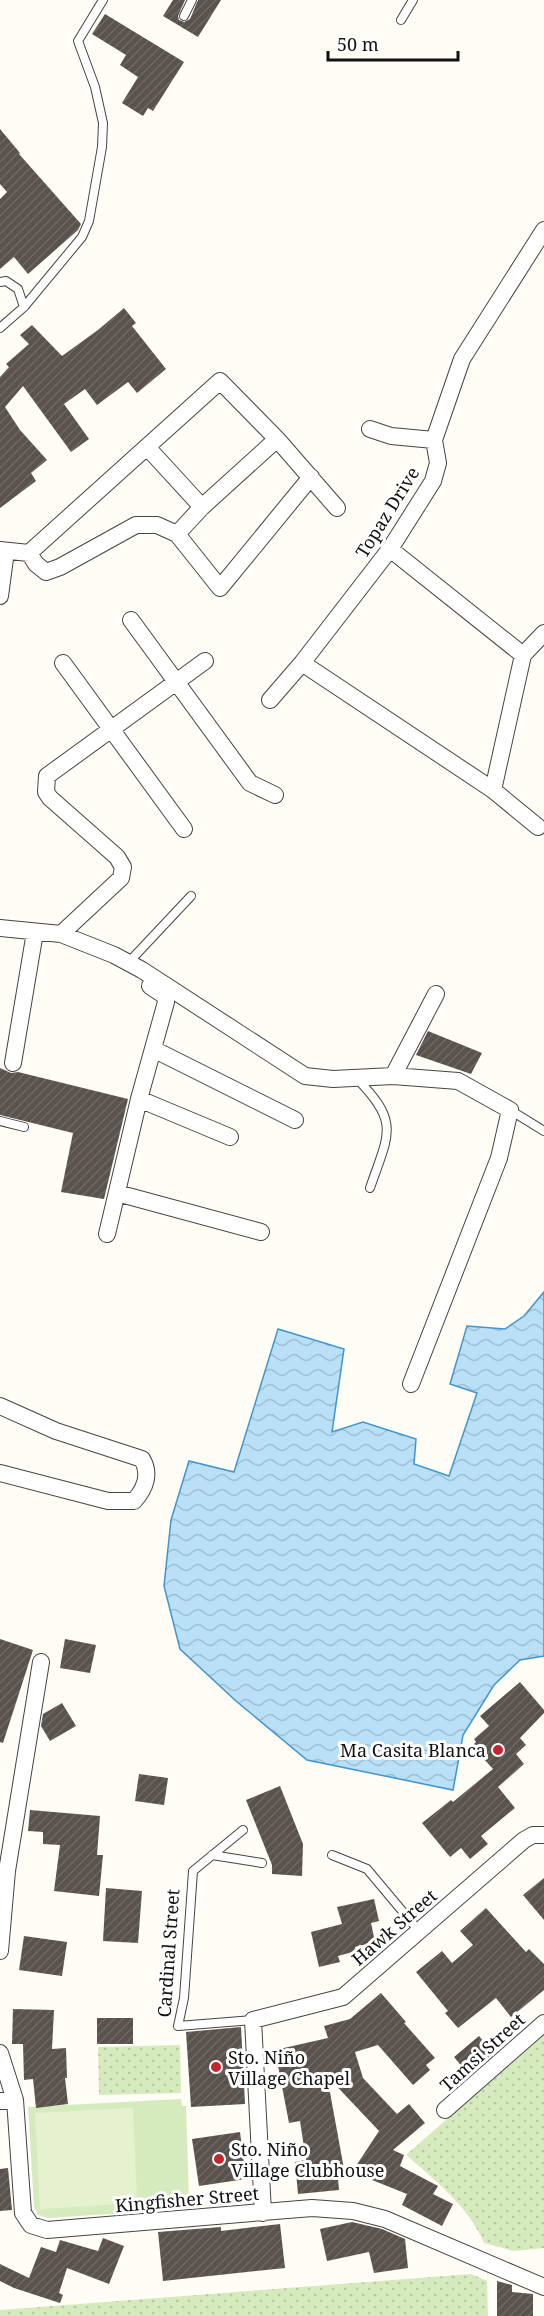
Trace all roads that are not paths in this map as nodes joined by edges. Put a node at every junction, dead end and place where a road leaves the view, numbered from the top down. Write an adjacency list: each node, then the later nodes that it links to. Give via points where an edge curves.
1 (103, 0): 8 (lane, via 78,41 103,123 89,221 82,237)
2 (192, 0): 4 (lane)
3 (413, 0): 5 (lane)
4 (183, 16)
5 (401, 20)
6 (544, 230): 12 (street, Topaz Drive, via 462,359)
7 (0, 282): 8 (lane, via 6,281 18,289)
8 (24, 307): 9 (lane)
9 (0, 328)
10 (370, 429): 12 (street)
11 (277, 439): 13 (street, via 220,381); 14 (street); 15 (street)
12 (434, 440): 18 (street, Topaz Drive, via 438,464 433,481)
13 (147, 447): 15 (street); 20 (street)
14 (311, 477): 16 (street); 17 (street, via 220,588)
15 (201, 507): 17 (street)
16 (337, 508)
17 (177, 534): 20 (street, via 157,525 136,525 46,572)
18 (390, 549): 24 (street); 27 (street, Topaz Drive)
19 (3, 551): 20 (street); 21 (street)
20 (29, 553)
21 (0, 596)
22 (131, 620): 28 (street)
23 (544, 633): 24 (street)
24 (523, 655): 31 (street)
25 (205, 661): 28 (street)
26 (63, 663): 30 (street)
27 (302, 663): 29 (street, Topaz Drive); 31 (street)
28 (176, 681): 30 (street); 32 (street, via 250,783)
29 (270, 700)
30 (110, 729): 34 (street); 38 (street, via 47,776 46,792 50,798 117,857 123,867 121,878)
31 (493, 790): 33 (street)
32 (275, 795)
33 (538, 827)
34 (184, 829)
35 (191, 896): 39 (lane)
36 (0, 928): 37 (street)
37 (35, 932): 38 (street); 42 (street)
38 (61, 934): 39 (street)
39 (121, 958): 41 (street, via 122,968 165,996); 44 (street, via 305,1076 333,1080)
40 (436, 994): 43 (street)
41 (153, 1049): 45 (street); 47 (street)
42 (13, 1063)
43 (393, 1076): 44 (street); 46 (street, via 458,1081)
44 (355, 1077): 52 (lane, via 386,1118 388,1136)
45 (139, 1099): 51 (street); 53 (street)
46 (510, 1110): 50 (lane); 56 (street, via 495,1168)
47 (295, 1120)
48 (0, 1121): 49 (lane)
49 (24, 1127)
50 (544, 1131)
51 (230, 1137)
52 (370, 1188)
53 (117, 1193): 54 (street); 55 (street)
54 (261, 1232)
55 (107, 1234)
56 (411, 1384)
57 (0, 1407): 58 (street, via 142,1460 147,1475 143,1492 134,1502 123,1502)
58 (0, 1473)
59 (41, 1662): 66 (street, via 7,1871)
60 (243, 1830): 62 (lane)
61 (544, 1835): 65 (street, Hawk Street, via 524,1840)
62 (212, 1855): 64 (lane); 67 (lane, Cardinal Street, via 194,1871 184,1998 178,2026)
63 (332, 1855): 65 (lane, via 367,1869)
64 (262, 1863)
65 (419, 1931): 67 (street, Hawk Street, via 343,1997)
66 (0, 1951)
67 (253, 2020): 72 (street)
68 (544, 2023): 71 (street, Tamsi Street)
69 (0, 2053): 70 (street, Kingfisher Street)
70 (8, 2101): 72 (street, Kingfisher Street, via 23,2213 32,2225 47,2230)
71 (445, 2110)
72 (263, 2213): 73 (street, Kingfisher Street, via 312,2208 364,2213)
73 (544, 2287)

